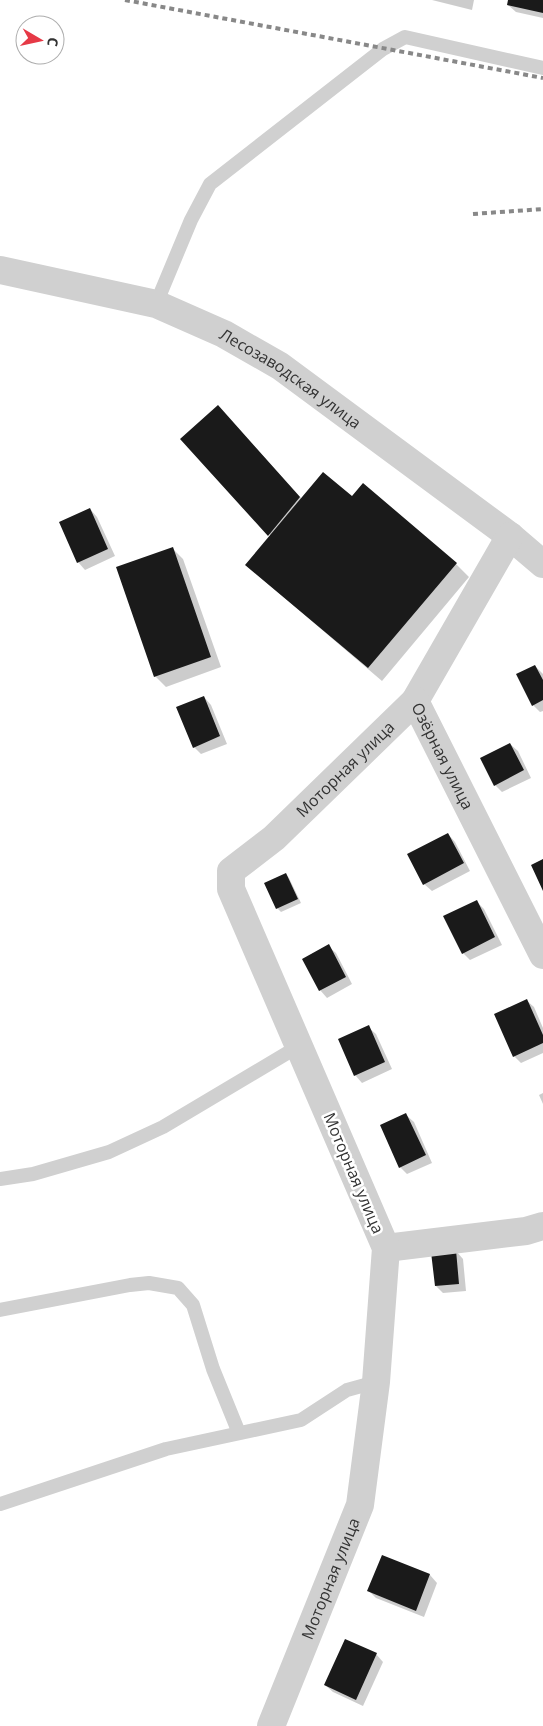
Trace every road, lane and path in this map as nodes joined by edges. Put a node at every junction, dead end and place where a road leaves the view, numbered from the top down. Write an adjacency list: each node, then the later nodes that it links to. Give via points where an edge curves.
1 (543, 68): 3 (lane, via 405,37 383,49 210,184 191,220)
2 (0, 270): 3 (street, Лесозаводская улица)
3 (156, 304): 4 (street, Лесозаводская улица, via 224,334 280,366)
4 (510, 536): 5 (street, Лесозаводская улица); 6 (street, Озёрная улица)
5 (543, 564)
6 (415, 701): 7 (street, Озёрная улица); 8 (street, Моторная улица, via 274,838 232,871 231,889)
7 (543, 955)
8 (299, 1046): 9 (lane, via 163,1128 109,1152 33,1174); 11 (street, Моторная улица)
9 (0, 1179)
10 (543, 1226): 11 (street, via 526,1231)
11 (386, 1248): 13 (street, Моторная улица)
12 (0, 1310): 14 (lane, via 130,1285 149,1283 178,1288 193,1305 213,1369)
13 (376, 1382): 14 (lane, via 347,1390 301,1420); 16 (street, Моторная улица, via 360,1505)
14 (239, 1433): 15 (lane, via 166,1449)
15 (0, 1504)
16 (271, 1726)

